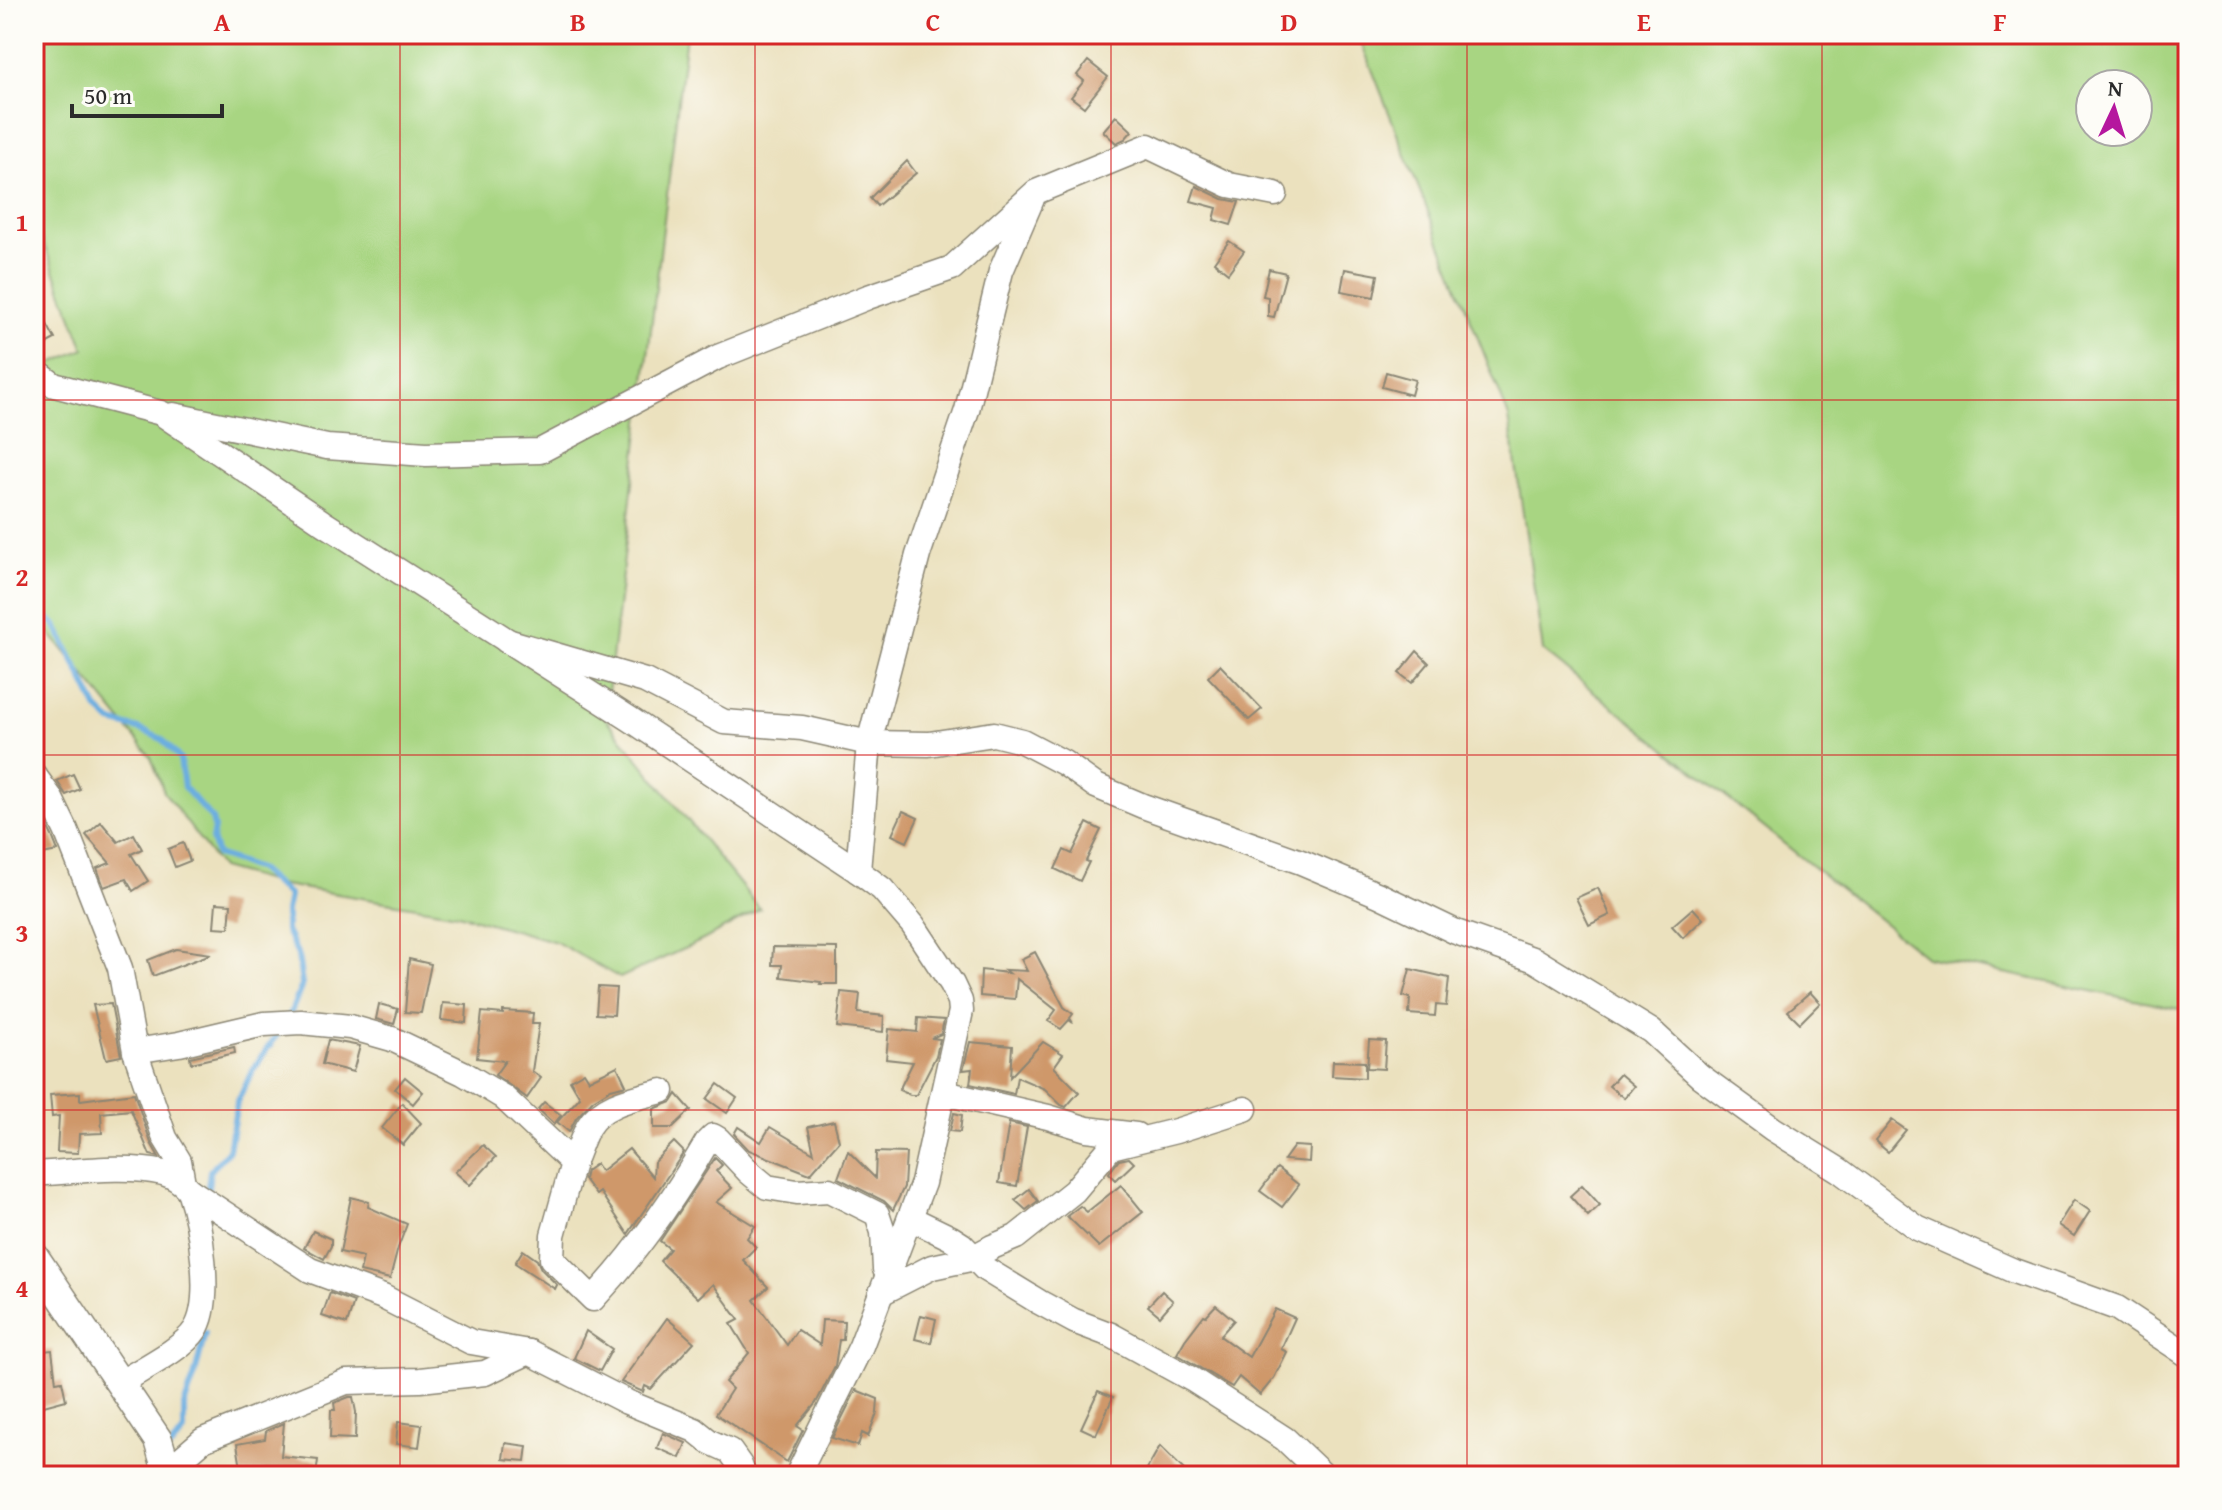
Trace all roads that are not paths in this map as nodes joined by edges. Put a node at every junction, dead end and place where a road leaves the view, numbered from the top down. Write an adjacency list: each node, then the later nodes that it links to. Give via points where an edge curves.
1 (1036, 192): 2 (street, via 1148,146 1229,185); 4 (street, via 952,268 718,357 540,451 426,454 327,447); 6 (street, via 1001,271 967,410 918,555)
2 (1275, 194)
3 (34, 370): 4 (street, via 54,385)
4 (161, 413): 5 (street)
5 (507, 641): 6 (street, via 645,681 724,722 802,728); 8 (street)
6 (869, 743): 8 (street); 22 (street, via 929,744 994,734 1022,741 1096,786 1301,862 1456,932 1535,960 1651,1031 1700,1076 1917,1228 2117,1308)
7 (34, 775): 9 (street, via 66,830 120,968)
8 (858, 871): 11 (street, via 895,901 960,1001)
9 (135, 1051): 14 (street, via 264,1024 350,1027 392,1039 503,1097); 16 (street)
10 (662, 1091): 14 (street, via 603,1111 590,1125)
11 (944, 1093): 13 (street, via 1087,1129 1133,1136); 17 (street)
12 (1245, 1109): 13 (street)
13 (1176, 1131): 19 (street, via 1111,1147 1074,1191 1037,1222)
14 (573, 1163): 20 (street, via 553,1235 552,1259 593,1299 682,1186 713,1136 767,1187 829,1190 877,1214 886,1265)
15 (34, 1174): 16 (street, via 138,1169 165,1174)
16 (186, 1187): 21 (street, via 310,1270 383,1297 471,1342); 23 (street, via 201,1234 202,1315 184,1342)
17 (910, 1218): 19 (street, via 951,1238); 20 (street)
18 (34, 1256): 23 (street)
19 (974, 1258): 20 (street, via 932,1267); 27 (street, via 1039,1302 1193,1380 1285,1439)
20 (881, 1293): 26 (street)
21 (529, 1352): 24 (street, via 485,1373 346,1382 203,1440); 25 (street, via 695,1430 730,1451)
22 (2188, 1355)
23 (120, 1383): 24 (street, via 158,1440)
24 (169, 1474)
25 (744, 1476)
26 (797, 1476)
27 (1324, 1476)

